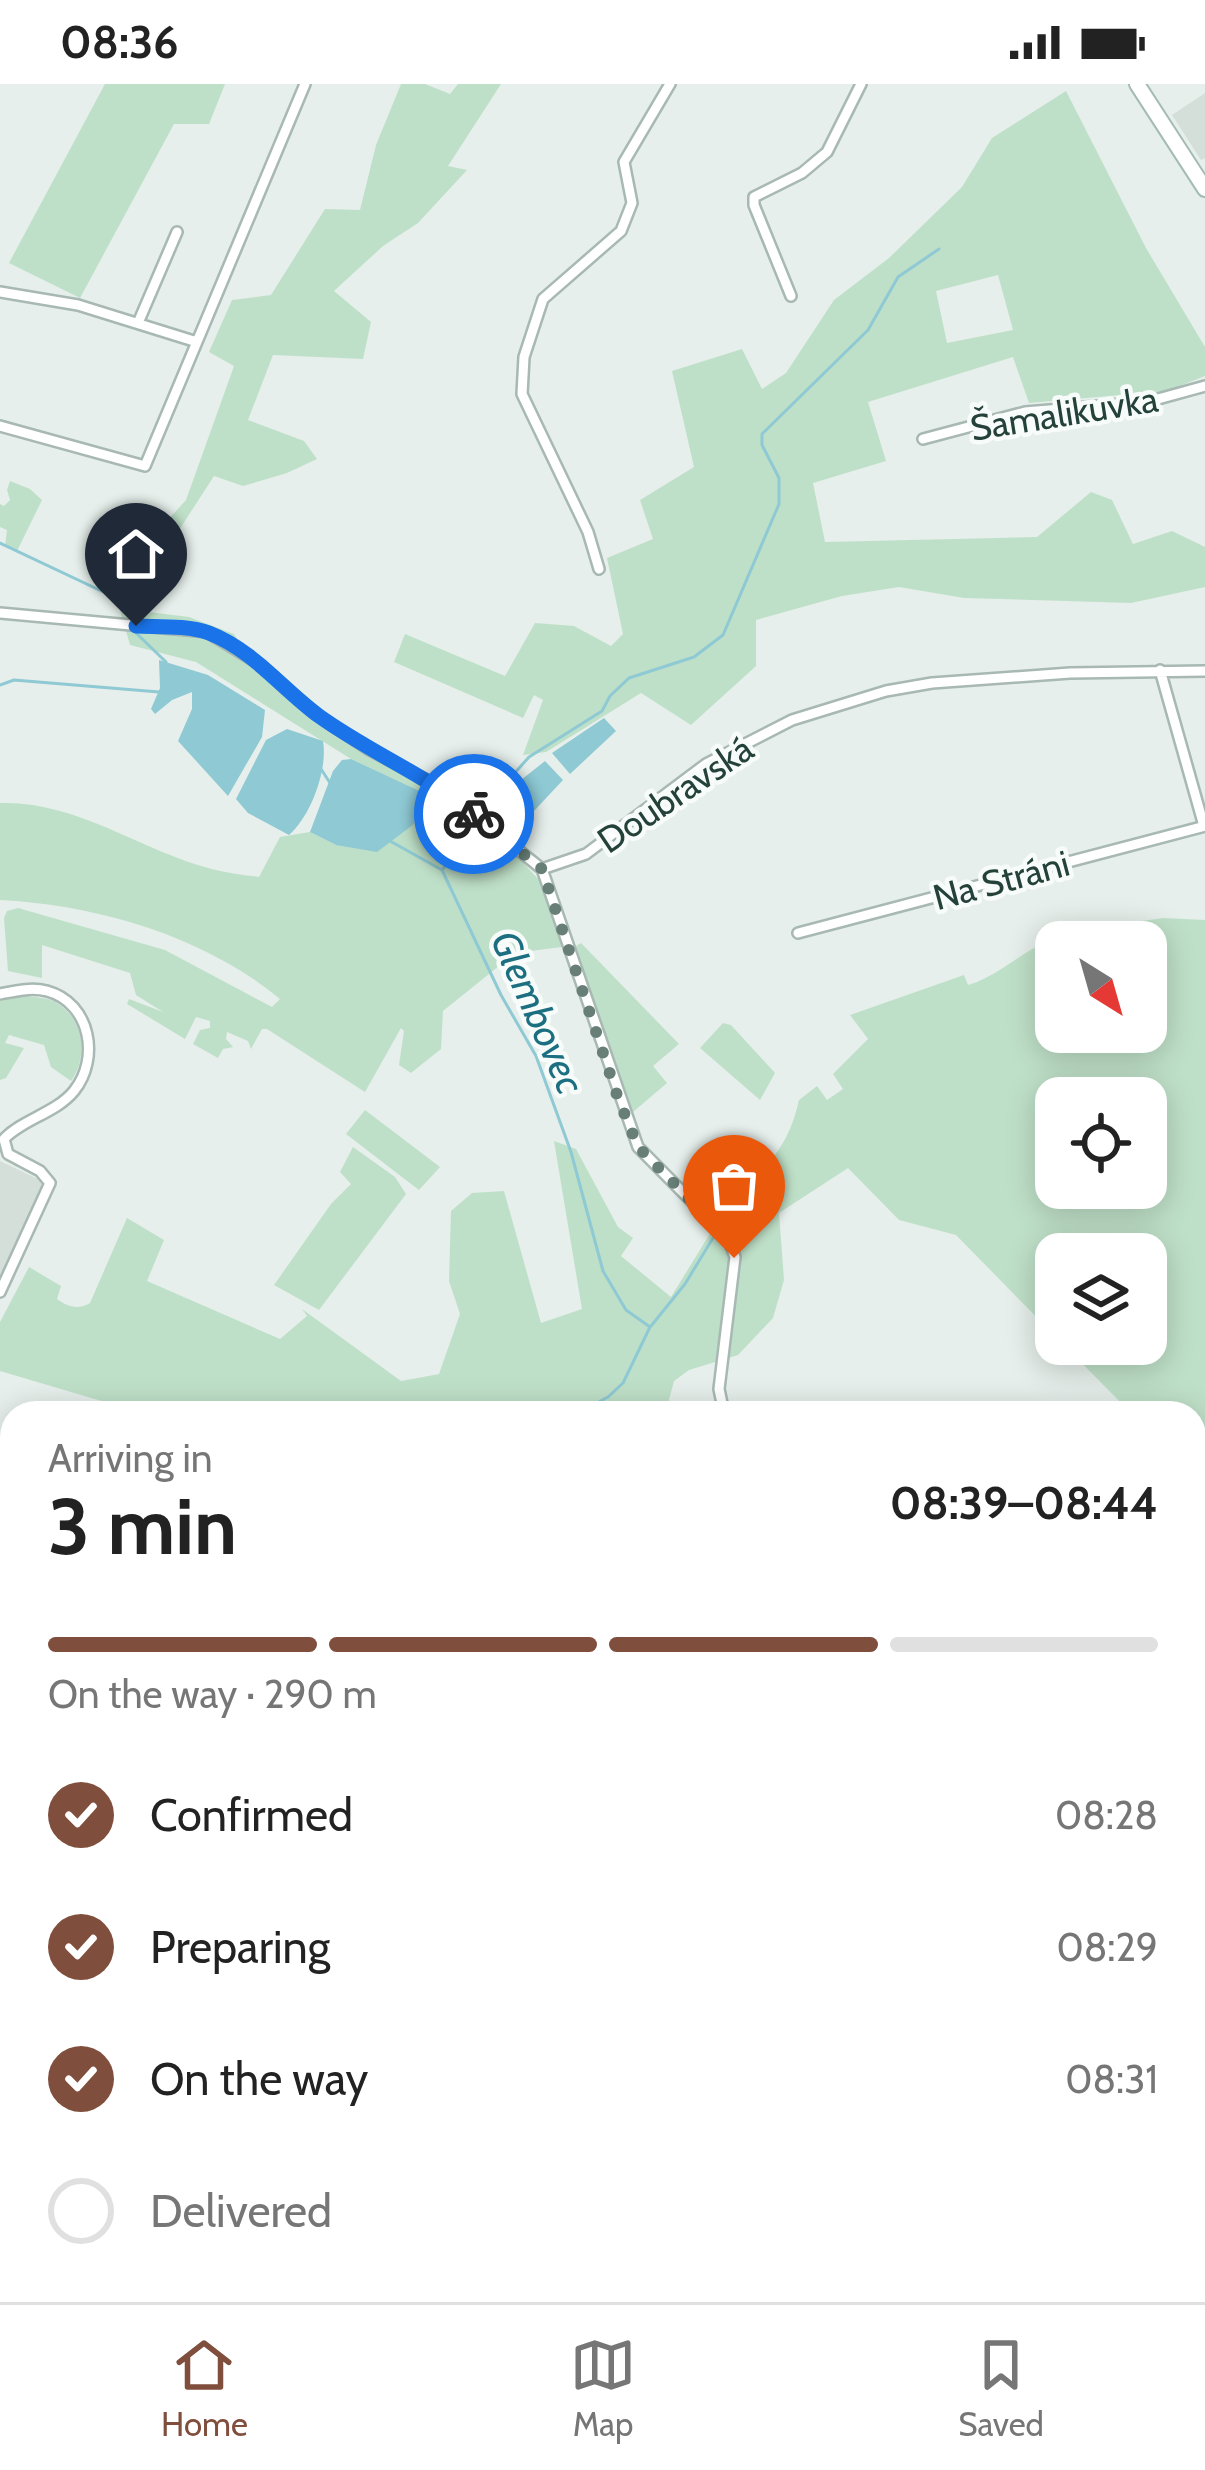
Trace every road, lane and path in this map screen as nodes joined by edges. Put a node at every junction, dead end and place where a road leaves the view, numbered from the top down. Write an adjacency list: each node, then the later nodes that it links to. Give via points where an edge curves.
1 (304, 84): 10 (street)
2 (670, 84): 14 (street, via 624,162 632,203 621,231 543,299 524,357 522,394)
3 (862, 84): 8 (street, via 827,152 754,197)
4 (1137, 84): 5 (main road)
5 (1205, 189)
6 (177, 232): 9 (street)
7 (0, 292): 9 (street)
8 (791, 296)
9 (138, 323): 10 (street)
10 (197, 342): 12 (street, via 145,466)
11 (1205, 386): 13 (street, Šamalikuvka, via 1147,401 1024,412)
12 (0, 425)
13 (923, 439)
14 (599, 569)
15 (0, 613): 19 (street, via 207,632 368,749 440,787)
16 (1160, 670): 17 (street, Doubravská); 18 (street); 19 (street, Doubravská, via 932,683 792,719 706,764 586,854)
17 (1205, 671)
18 (1205, 826): 20 (street, Na Stráni)
19 (542, 869): 23 (street, via 638,1147 728,1238 734,1258)
20 (798, 933)
21 (0, 994): 22 (street, via 61,996 91,1046 88,1069 69,1097 4,1138 8,1154 46,1176 50,1190)
22 (0, 1292)
23 (722, 1401)

